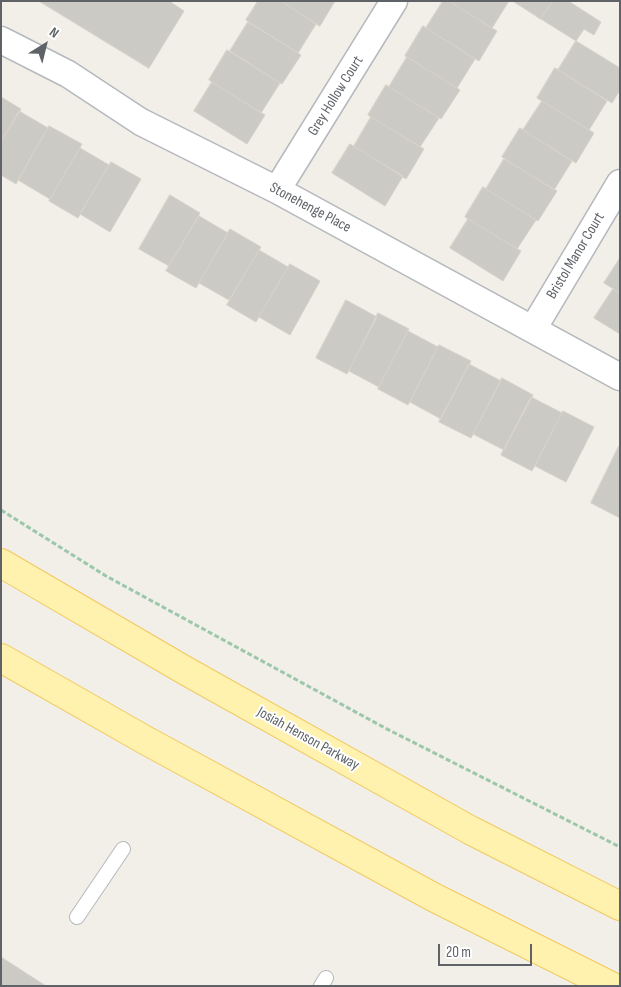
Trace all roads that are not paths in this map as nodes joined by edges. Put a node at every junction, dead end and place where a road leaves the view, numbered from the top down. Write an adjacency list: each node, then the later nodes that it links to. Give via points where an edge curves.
1 (394, 1): 4 (street, Grey Hollow Court)
2 (1, 40): 4 (street, Stonehenge Place, via 68,74 141,122)
3 (620, 183): 5 (street, Bristol Manor Court)
4 (277, 190): 5 (street, Stonehenge Place)
5 (533, 329): 6 (street, Stonehenge Place)
6 (620, 377)
7 (1, 563): 10 (main road, Josiah Henson Parkway, via 461,825)
8 (1, 658): 12 (main road, via 435,898)
9 (123, 849): 11 (lane)
10 (620, 906)
11 (77, 917)
12 (611, 986)

